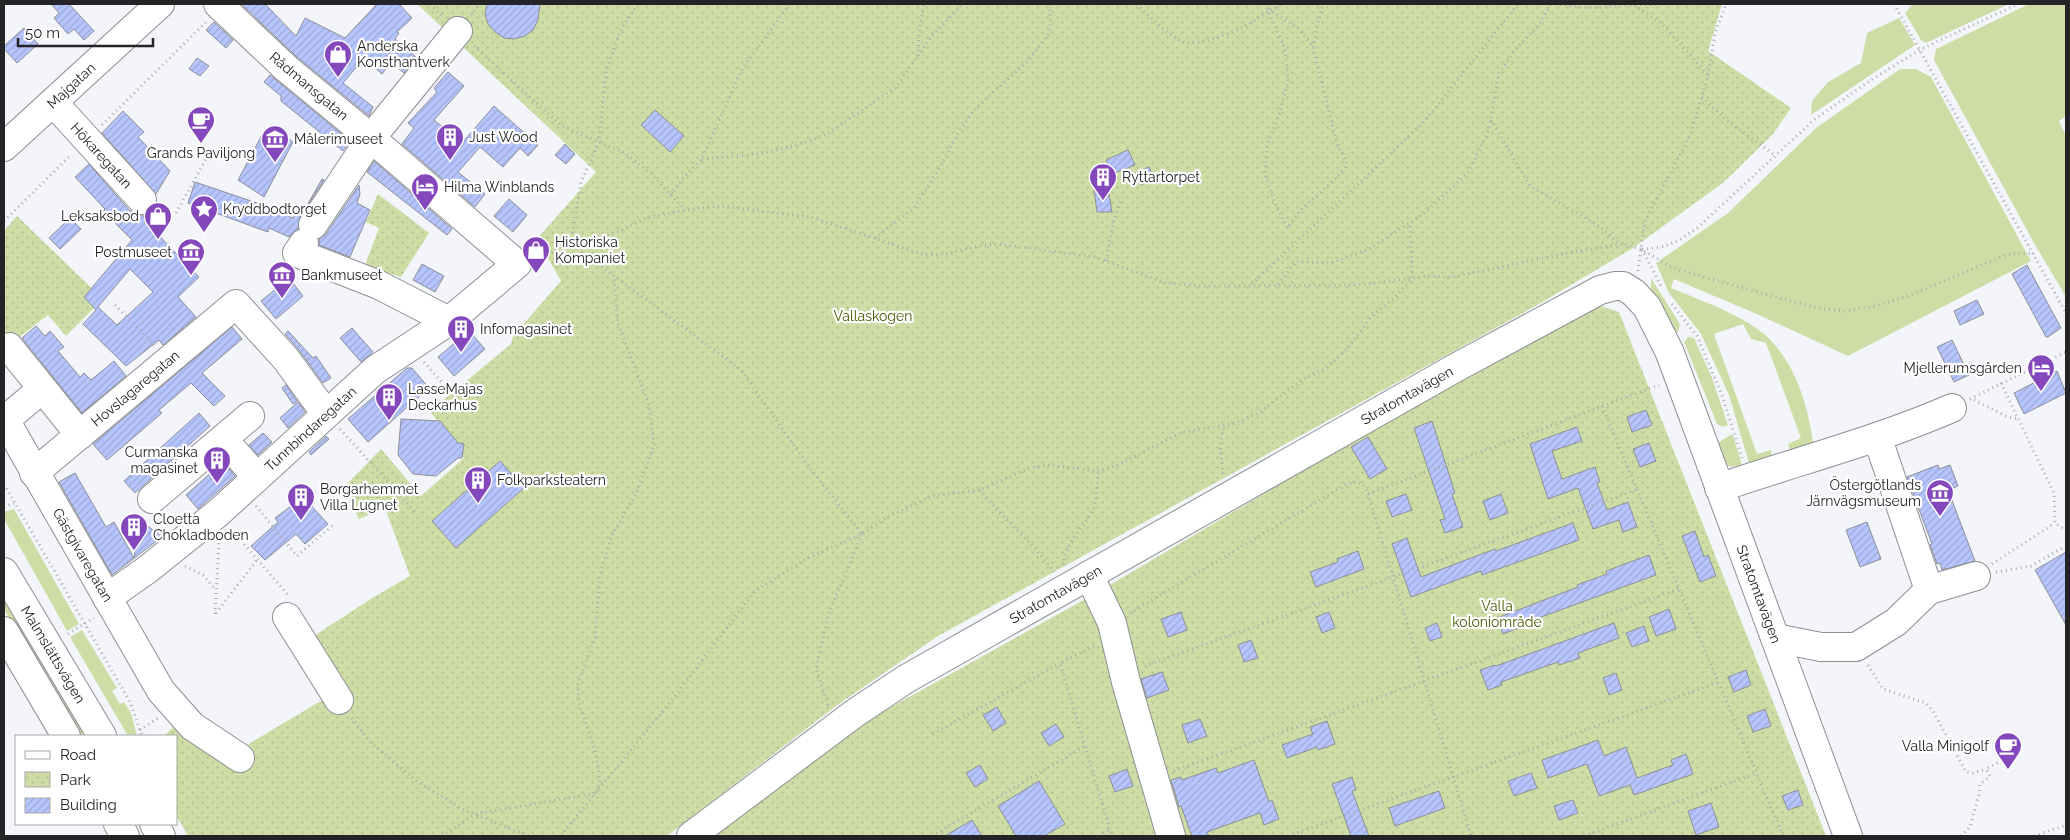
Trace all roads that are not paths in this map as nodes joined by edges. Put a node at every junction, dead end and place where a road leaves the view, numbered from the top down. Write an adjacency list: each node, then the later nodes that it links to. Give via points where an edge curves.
1 (160, 4): 6 (street, Majgatan)
2 (219, 6): 5 (street, Rådmansgatan, via 287,69)
3 (458, 31): 5 (street)
4 (61, 111): 7 (street, Hökaregatan)
5 (372, 138): 8 (street, Rådmansgatan); 9 (street, via 304,240 379,285)
6 (4, 147)
7 (142, 200)
8 (517, 264): 9 (street, Tunnbindaregatan)
9 (449, 321): 13 (street, Tunnbindaregatan, via 375,370)
10 (9, 347): 11 (street)
11 (42, 389): 15 (street); 16 (street)
12 (1961, 404): 17 (street)
13 (326, 414): 16 (street, Hovslagaregatan, via 286,359 236,304); 20 (street, Tunnbindaregatan)
14 (250, 416): 18 (street)
15 (4, 419): 19 (street, Gästgivaregatan)
16 (80, 435): 19 (street, Hovslagaregatan)
17 (1875, 438): 21 (street); 26 (street)
18 (223, 439): 20 (street); 22 (street)
19 (34, 473): 27 (street, Gästgivaregatan)
20 (250, 484): 27 (street, Tunnbindaregatan)
21 (1719, 488): 24 (street, Stratomtavägen, via 1680,378 1658,327 1647,307 1634,293 1623,286 1615,286 1600,290 1457,367); 30 (street, Stratomtavägen)
22 (152, 499)
23 (4, 572): 33 (street, Malmslättsvägen)
24 (1089, 575): 39 (street, Stratomtavägen, via 906,679 836,727); 40 (street, via 1114,629 1126,682)
25 (1976, 576): 26 (street)
26 (1928, 590): 30 (street, via 1896,622 1856,648 1821,647)
27 (109, 602): 34 (street, Gästgivaregatan, via 161,691 192,726)
28 (290, 609): 31 (street)
29 (4, 631): 32 (street)
30 (1775, 638): 41 (street, Stratomtavägen)
31 (339, 700)
32 (65, 735)
33 (101, 735)
34 (240, 758)
35 (119, 825): 37 (street)
36 (155, 825): 38 (street)
37 (125, 836)
38 (161, 836)
39 (691, 836)
40 (1171, 836)
41 (1848, 836)

